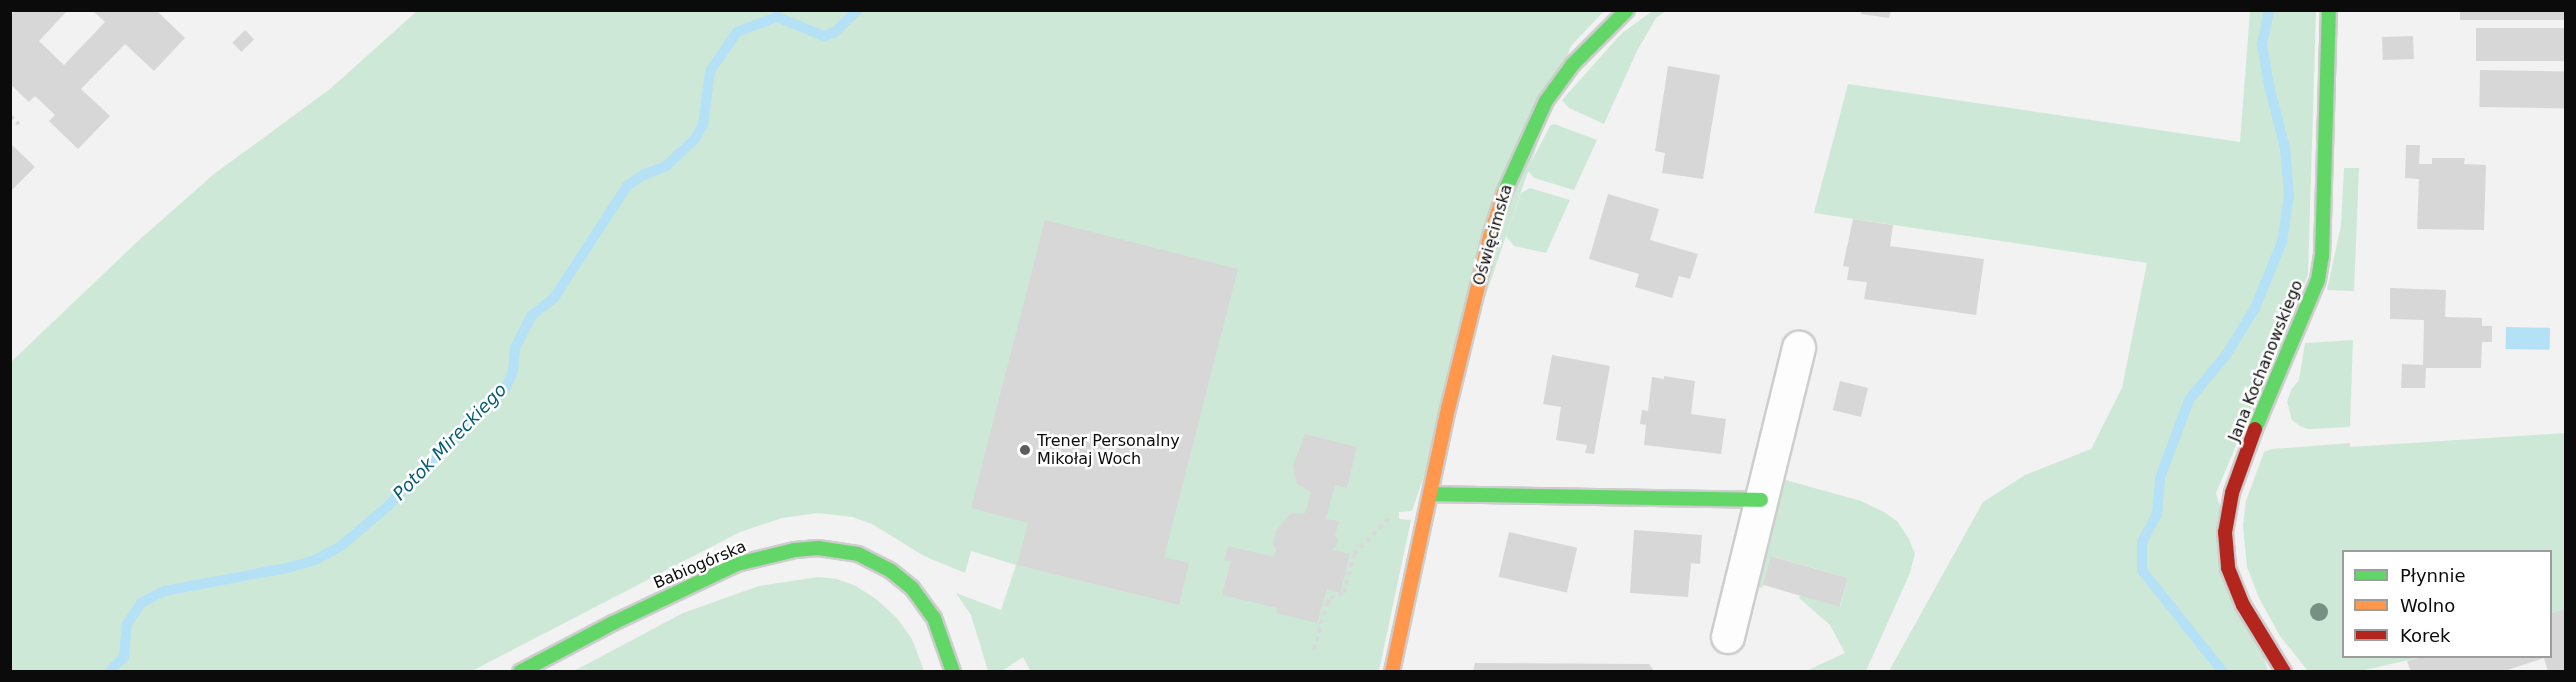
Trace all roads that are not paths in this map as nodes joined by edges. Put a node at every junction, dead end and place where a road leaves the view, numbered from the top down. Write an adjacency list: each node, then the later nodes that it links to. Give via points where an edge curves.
1 (1627, 10): 4 (street, Oświęcimska, via 1573,64 1546,102 1505,189 1471,313)
2 (2330, 10): 10 (street, Jana Kochanowskiego, via 2318,280 2250,443 2232,493 2225,532 2228,568 2235,587)
3 (1799, 348): 5 (street)
4 (1431, 494): 5 (street); 9 (street, Oświęcimska)
5 (1761, 500): 6 (street)
6 (1728, 637)
7 (520, 672): 8 (street, Babiogórska, via 737,564 818,548 858,554 891,571 912,588 934,618)
8 (953, 672)
9 (1392, 672)
10 (2284, 672)

